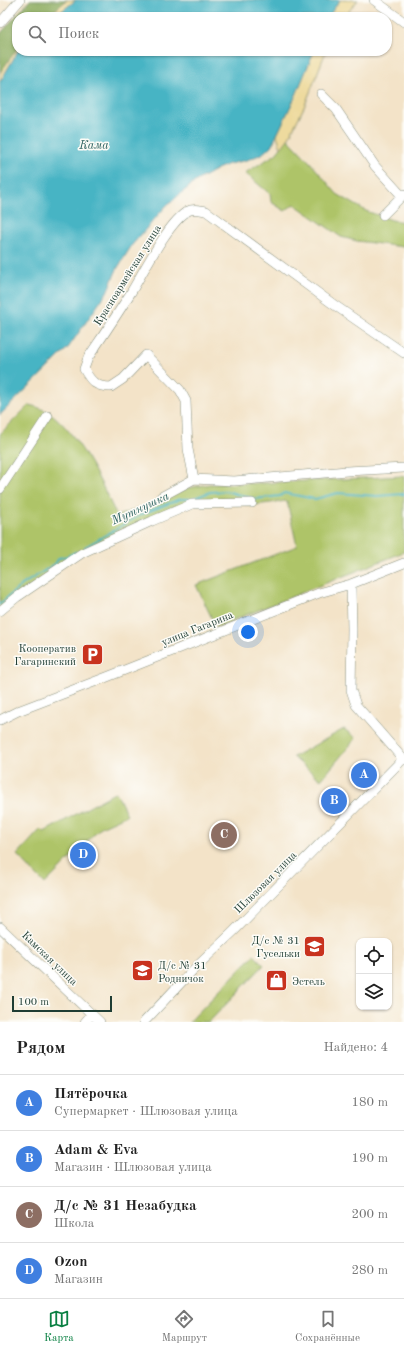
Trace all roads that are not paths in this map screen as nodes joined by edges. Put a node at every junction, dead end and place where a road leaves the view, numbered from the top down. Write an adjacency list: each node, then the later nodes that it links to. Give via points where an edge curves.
1 (20, 0): 6 (street)
2 (374, 0): 3 (street)
3 (390, 12)
4 (392, 13): 5 (street)
5 (404, 22)
6 (0, 23)
7 (321, 94): 8 (street, via 336,109 375,166)
8 (403, 195): 9 (street)
9 (383, 215)
10 (404, 353): 13 (street, Красноармейская улица, via 206,211 188,211 163,238 88,358 84,369 90,380 98,385 111,386 123,379 146,355 151,360 180,390 186,401 188,449)
11 (48, 416): 14 (street)
12 (404, 468): 13 (street, via 234,481)
13 (194, 479): 15 (street)
14 (0, 489)
15 (161, 497)
16 (252, 503): 19 (street, via 192,504 152,521 82,553)
17 (404, 563): 18 (street, улица Гагарина)
18 (351, 584): 20 (street, улица Гагарина, via 319,593); 21 (street, via 351,690 356,705)
19 (0, 611)
20 (0, 720)
21 (403, 759): 26 (street, Шлюзовая улица)
22 (0, 927): 23 (street, Камская улица)
23 (92, 1014): 24 (street); 25 (street, Камская улица)
24 (85, 1022)
25 (100, 1022)
26 (144, 1022)

